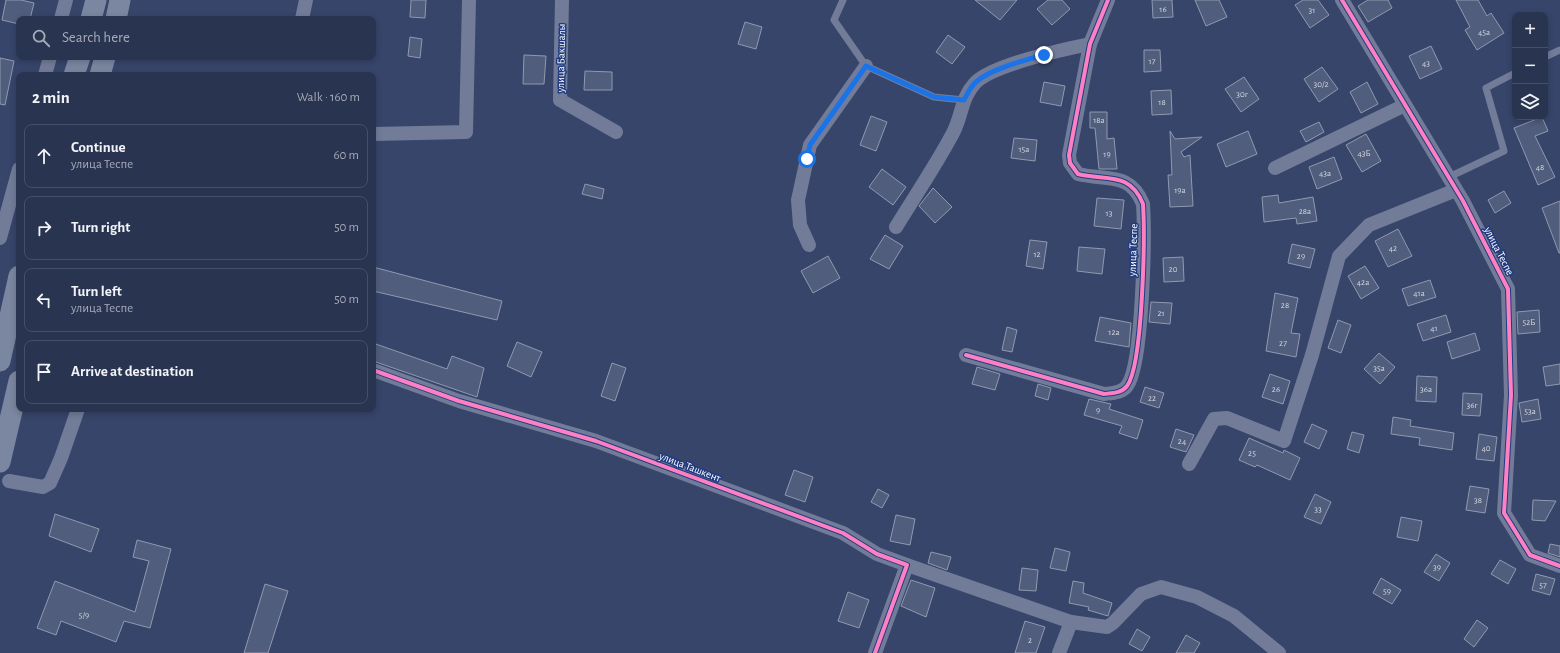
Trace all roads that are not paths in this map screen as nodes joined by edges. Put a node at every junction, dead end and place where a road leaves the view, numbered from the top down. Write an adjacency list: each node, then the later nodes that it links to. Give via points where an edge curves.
1 (66, 0): 10 (street)
2 (96, 0): 11 (main road)
3 (120, 0): 12 (main road)
4 (306, 0): 13 (street)
5 (469, 0): 28 (street, via 466,132)
6 (562, 0): 27 (street, улица Бакшалы, via 560,100)
7 (842, 0): 20 (lane, via 834,20)
8 (1108, 0): 14 (street, улица Теспе)
9 (1342, 0): 26 (street, улица Теспе)
10 (62, 16)
11 (92, 16)
12 (117, 16)
13 (303, 16)
14 (1090, 44): 25 (street, via 1007,66 976,82); 37 (street, улица Теспе, via 1069,155 1070,163 1078,174 1121,180 1132,186 1143,204 1139,340 1132,375 1127,387 1120,392 1104,394)
15 (1560, 50): 16 (lane)
16 (1548, 56)
17 (49, 60): 21 (street)
18 (79, 60): 22 (main road)
19 (104, 60): 23 (main road)
20 (866, 66): 25 (lane, via 934,97); 35 (street, via 810,145 798,200 800,225)
21 (46, 72)
22 (75, 72)
23 (101, 72)
24 (1512, 75): 30 (lane, via 1486,88 1504,151)
25 (964, 100): 33 (street, via 954,131)
26 (1405, 104): 29 (street); 30 (street, улица Теспе)
27 (616, 132)
28 (376, 134)
29 (1276, 168)
30 (1449, 176): 32 (street, улица Теспе)
31 (16, 180): 34 (street)
32 (1456, 190): 43 (street, via 1369,225 1339,256 1312,355 1284,440 1228,418 1214,419); 46 (street, улица Теспе, via 1508,289 1511,395 1504,513 1530,554)
33 (896, 227)
34 (0, 238)
35 (810, 245)
36 (16, 289): 38 (main road)
37 (966, 355)
38 (0, 361)
39 (376, 371): 45 (street, улица Ташкент, via 459,401 596,441 843,533 877,554)
40 (16, 394): 42 (main road)
41 (77, 412): 44 (street, via 50,484 43,487)
42 (0, 462)
43 (1189, 464)
44 (9, 481)
45 (907, 565): 47 (street, улица Ташкент); 48 (street)
46 (1560, 566)
47 (1072, 622): 49 (street); 50 (street, улица Ташкент, via 1107,627 1113,624 1141,594 1161,587 1197,597 1234,616)
48 (876, 653)
49 (1059, 653)
50 (1279, 653)

